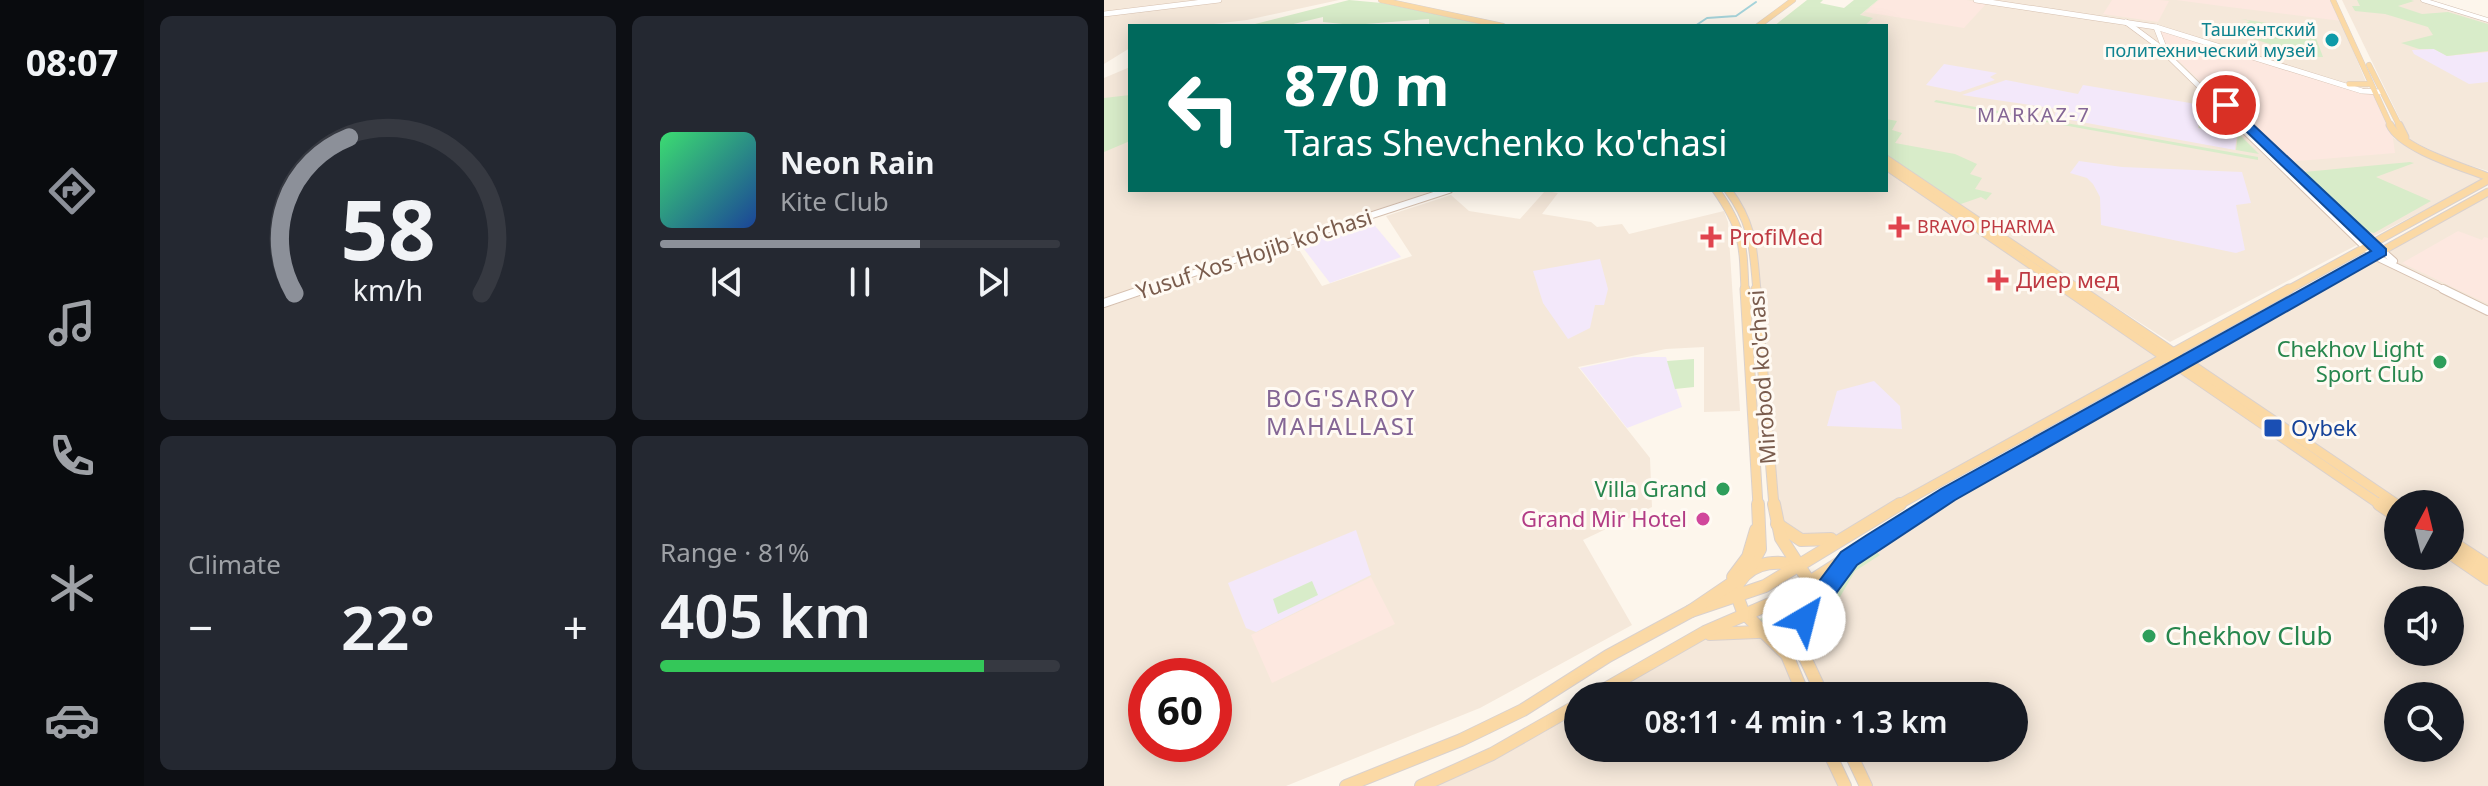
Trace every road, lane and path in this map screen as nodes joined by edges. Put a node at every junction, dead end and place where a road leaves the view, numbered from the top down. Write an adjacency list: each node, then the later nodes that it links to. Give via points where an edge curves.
1 (1209, 0): 12 (main road)
2 (1219, 0): 12 (main road)
3 (1381, 0): 15 (main road)
4 (1396, 0): 16 (main road)
5 (1793, 0): 17 (main road)
6 (1802, 0): 18 (main road)
7 (1976, 0): 11 (main road)
8 (1990, 0): 11 (main road)
9 (2336, 0): 24 (main road); 25 (main road)
10 (2423, 0): 13 (street)
11 (2036, 8): 14 (main road); 19 (main road)
12 (1104, 14)
13 (2488, 20)
14 (2126, 22): 21 (main road); 22 (main road)
15 (1494, 24)
16 (1507, 24)
17 (1761, 24)
18 (1771, 24)
19 (2149, 24): 20 (main road); 21 (main road)
20 (2167, 29): 21 (main road); 23 (main road); 25 (main road)
21 (2157, 31): 22 (main road); 33 (main road, via 2162,45)
22 (2146, 35): 35 (main road)
23 (2349, 84): 24 (main road); 25 (main road)
24 (2370, 84): 25 (main road)
25 (2380, 96): 28 (main road, via 2404,136); 28 (main road, via 2392,131 2401,139)
26 (1888, 160): 39 (main road)
27 (1888, 167): 39 (main road)
28 (2488, 175): 34 (main road)
29 (1443, 192): 37 (main road, Yusuf Xos Hojib ko'chasi)
30 (1718, 192): 41 (main road, Mirobod ko'chasi, via 1742,235)
31 (1730, 192): 42 (main road, Mirobod ko'chasi, via 1746,214 1752,235)
32 (2488, 192): 36 (main road)
33 (2359, 233): 34 (main road); 35 (main road)
34 (2381, 239): 35 (main road)
35 (2369, 246): 36 (main road); 39 (main road)
36 (2377, 254): 38 (main road); 40 (main road)
37 (1104, 303)
38 (2488, 309)
39 (2168, 354): 40 (main road); 49 (main road)
40 (2182, 364): 45 (main road); 46 (main road); 51 (main road, via 1948,494)
41 (1751, 431): 42 (main road); 43 (main road, Mirobod ko'chasi)
42 (1767, 431): 44 (main road, Mirobod ko'chasi)
43 (1755, 481): 44 (main road); 47 (main road, Mirobod ko'chasi)
44 (1770, 481): 48 (main road, Mirobod ko'chasi)
45 (2384, 496)
46 (2384, 507)
47 (1759, 519): 55 (main road, Mirobod ko'chasi, via 1760,549); 58 (main road, Mirobod ko'chasi, via 1748,557)
48 (1775, 520): 49 (main road, via 1788,536 1803,542); 53 (main road, Mirobod ko'chasi)
49 (1842, 536): 53 (main road)
50 (2464, 550): 54 (main road)
51 (1849, 558): 57 (main road); 61 (main road)
52 (2464, 563): 56 (main road)
53 (1796, 565): 55 (main road, via 1775,562); 57 (main road, Mirobod ko'chasi); 59 (main road)
54 (2488, 566)
55 (1746, 572): 58 (main road); 59 (main road, Mirobod ko'chasi)
56 (2488, 579)
57 (1810, 582): 61 (main road, via 1814,597); 62 (main road)
58 (1719, 590): 60 (main road)
59 (1736, 597): 60 (main road); 62 (main road)
60 (1691, 611): 71 (main road, via 1523,710)
61 (1808, 614): 63 (main road, via 1786,630); 67 (main road, via 1800,647)
62 (1744, 616): 63 (main road); 64 (main road)
63 (1762, 632): 64 (main road, via 1735,630); 66 (main road, via 1787,656)
64 (1692, 639): 65 (main road)
65 (1617, 682)
66 (1798, 682)
67 (1816, 682)
68 (1564, 713): 72 (main road)
69 (1834, 762): 73 (main road)
70 (1855, 762): 74 (main road)
71 (1346, 786)
72 (1421, 786)
73 (1845, 786)
74 (1866, 786)

